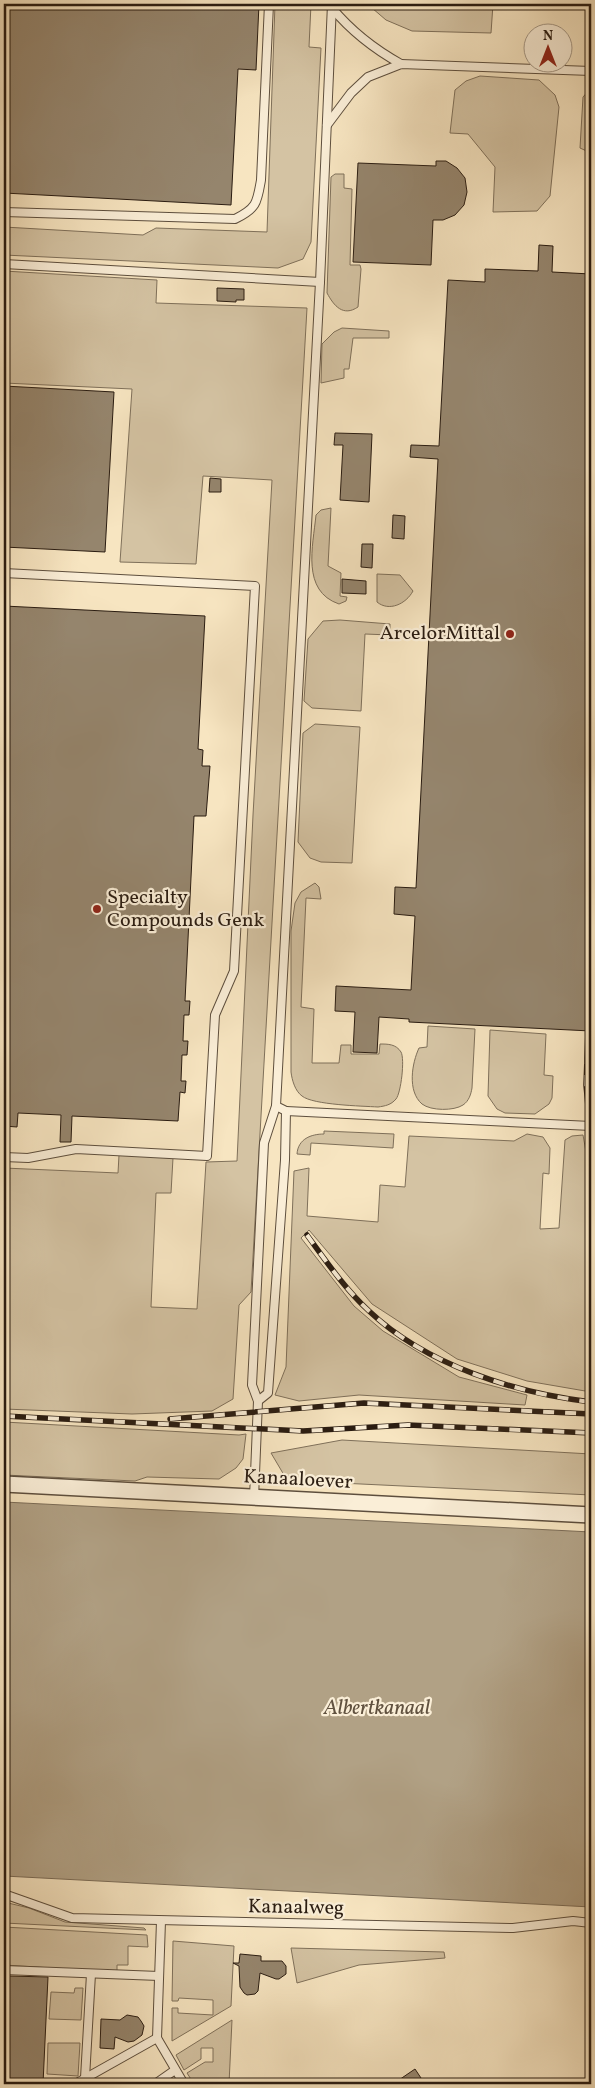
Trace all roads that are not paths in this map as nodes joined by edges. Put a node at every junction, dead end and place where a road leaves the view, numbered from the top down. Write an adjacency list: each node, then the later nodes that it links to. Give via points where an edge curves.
1 (269, 4): 6 (lane, via 261,180 258,198 250,211 236,219)
2 (332, 6): 3 (lane, via 348,27 376,50); 5 (lane)
3 (401, 64): 4 (lane); 5 (lane, via 368,77 351,93)
4 (591, 71)
5 (327, 125): 8 (lane)
6 (4, 212)
7 (4, 264): 8 (lane)
8 (320, 282): 10 (lane)
9 (4, 573): 13 (lane, via 255,586 234,971 215,1015 207,1156 76,1149 28,1158)
10 (276, 1106): 11 (lane); 14 (lane, via 264,1143 252,1385)
11 (286, 1111): 12 (lane); 14 (lane, via 268,1393)
12 (591, 1126)
13 (4, 1158)
14 (258, 1401): 16 (lane)
15 (4, 1484): 16 (street, Kanaaloever)
16 (254, 1498): 17 (street, Kanaaloever)
17 (591, 1515)
18 (4, 1894): 19 (lane, Kanaalweg, via 72,1918)
19 (161, 1921): 20 (lane, Kanaalweg, via 513,1928); 23 (lane)
20 (591, 1922)
21 (4, 1970): 22 (lane)
22 (91, 1974): 23 (lane); 26 (lane)
23 (159, 1976): 24 (lane)
24 (157, 2038): 25 (lane); 26 (lane)
25 (175, 2070): 28 (lane); 29 (lane)
26 (85, 2078): 27 (lane)
27 (75, 2084)
28 (154, 2084)
29 (184, 2084)

